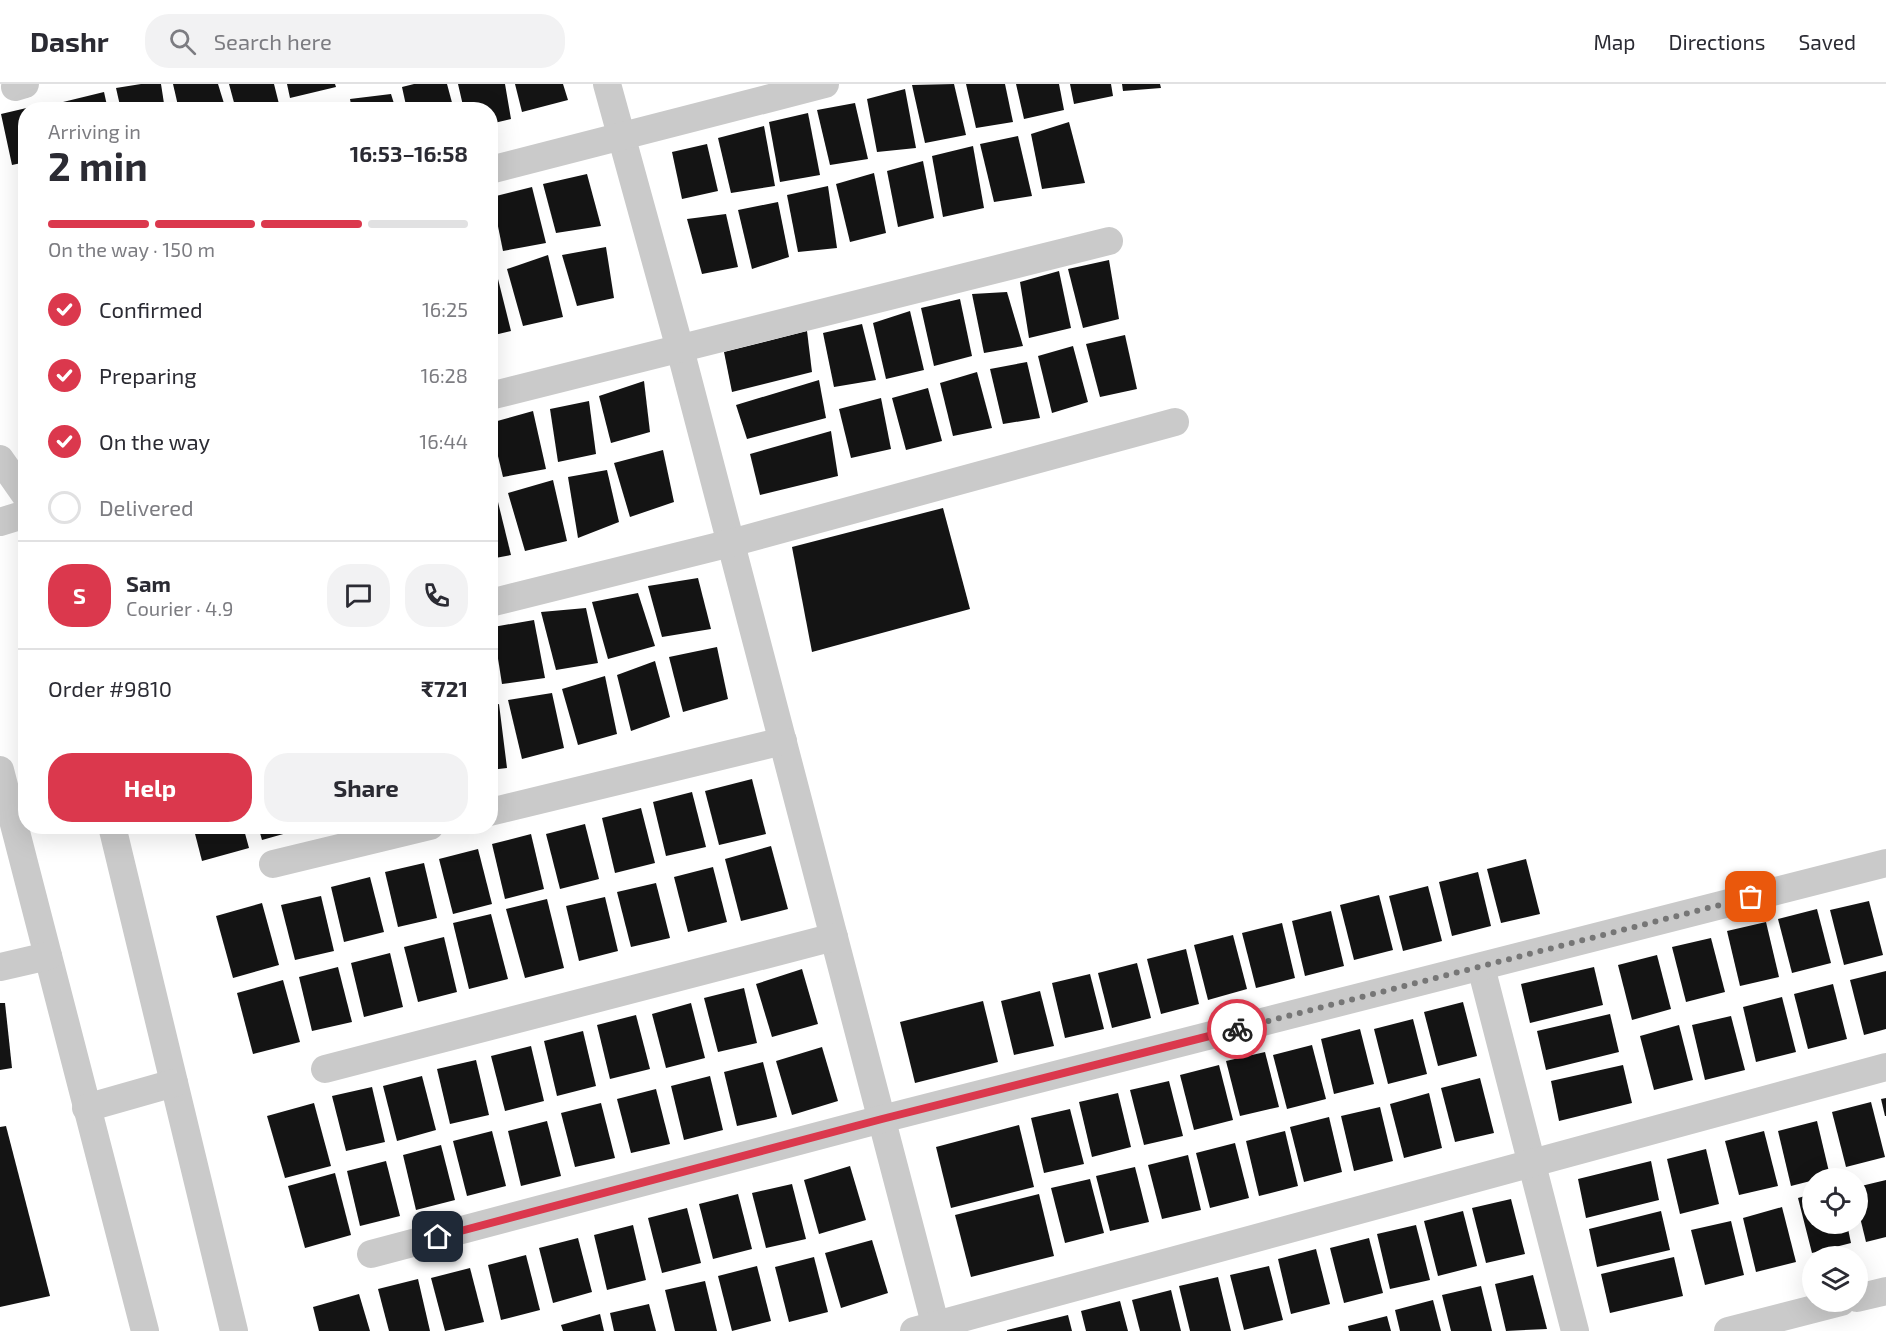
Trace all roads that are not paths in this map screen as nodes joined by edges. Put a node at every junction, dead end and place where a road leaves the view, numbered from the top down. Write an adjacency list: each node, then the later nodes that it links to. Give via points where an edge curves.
1 (607, 84): 3 (street)
2 (825, 84): 3 (street)
3 (621, 136): 4 (street); 6 (street)
4 (498, 168)
5 (1109, 241): 6 (street)
6 (680, 349): 7 (street); 13 (street)
7 (498, 394)
8 (1175, 422): 13 (street)
9 (0, 459): 10 (street)
10 (18, 485)
11 (18, 516): 12 (street)
12 (0, 522)
13 (731, 543): 14 (street); 15 (street)
14 (498, 601)
15 (783, 741): 17 (street); 22 (street)
16 (0, 770): 23 (street)
17 (498, 810)
18 (114, 834): 28 (street)
19 (397, 834): 21 (street)
20 (1886, 863): 25 (street)
21 (273, 864)
22 (834, 937): 27 (street); 30 (street)
23 (48, 956): 24 (street); 29 (street)
24 (0, 967)
25 (1481, 967): 30 (street); 31 (street)
26 (1886, 1067): 31 (street)
27 (325, 1069)
28 (174, 1083): 29 (street); 38 (street)
29 (86, 1108): 37 (street)
30 (882, 1119): 32 (street); 36 (street)
31 (1533, 1163): 36 (street); 39 (street)
32 (371, 1254)
33 (1886, 1291): 34 (street)
34 (1868, 1295)
35 (1802, 1312): 40 (street)
36 (929, 1329)
37 (145, 1331)
38 (234, 1331)
39 (1575, 1331)
40 (1728, 1331)

